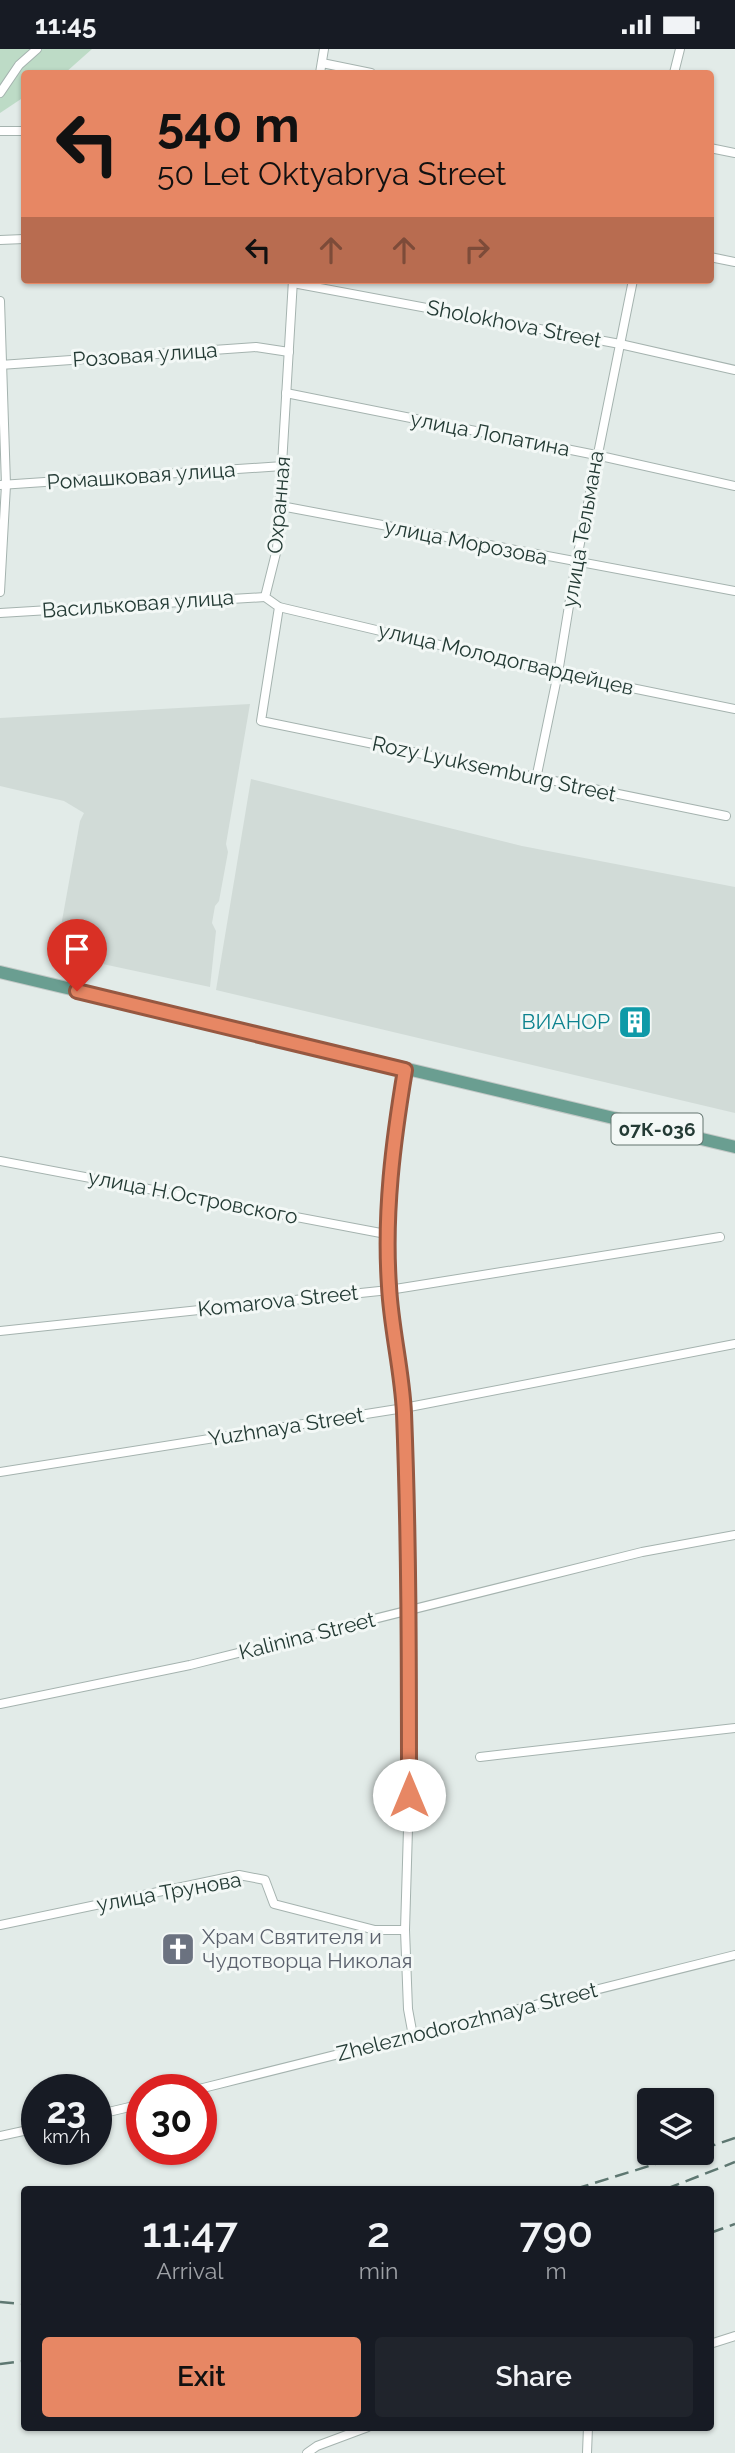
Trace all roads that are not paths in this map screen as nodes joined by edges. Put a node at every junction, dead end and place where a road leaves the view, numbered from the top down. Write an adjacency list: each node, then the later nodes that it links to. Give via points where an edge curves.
1 (37, 49): 8 (street)
2 (324, 49): 4 (street)
3 (680, 49): 7 (street)
4 (322, 63): 5 (street); 6 (street)
5 (321, 70)
6 (356, 70)
7 (675, 70)
8 (0, 93)
9 (0, 131): 10 (street)
10 (21, 131)
11 (714, 149): 12 (street)
12 (735, 153)
13 (21, 239): 14 (street)
14 (0, 240)
15 (714, 258): 16 (street)
16 (735, 262)
17 (293, 284): 22 (street, Охранная)
18 (309, 284): 21 (street, Sholokhova Street)
19 (632, 284): 21 (street, улица Тельмана)
20 (0, 301): 23 (street)
21 (620, 344): 24 (street, Sholokhova Street); 26 (street, улица Тельмана)
22 (289, 352): 23 (street, Розовая улица, via 256,347); 25 (street, Охранная)
23 (2, 365): 28 (street)
24 (735, 370)
25 (286, 393): 26 (street, улица Лопатина); 27 (street, Охранная)
26 (596, 455): 29 (street, улица Лопатина); 31 (street, улица Тельмана)
27 (283, 467): 28 (street, Ромашковая улица); 30 (street, Охранная)
28 (3, 485): 32 (street)
29 (735, 486)
30 (281, 506): 31 (street, улица Морозова); 35 (street, Охранная, via 278,549)
31 (576, 563): 33 (street, улица Морозова); 38 (street, улица Тельмана)
32 (1, 579): 34 (street)
33 (735, 591)
34 (0, 592)
35 (265, 597): 36 (street); 37 (street, Васильковая улица)
36 (279, 607): 38 (street, улица Молодогвардейцев); 40 (street, Rozy Lyuksemburg Street, via 261,721)
37 (0, 613)
38 (558, 673): 39 (street, улица Молодогвардейцев); 40 (street, улица Тельмана)
39 (735, 709)
40 (536, 779): 41 (street, Rozy Lyuksemburg Street)
41 (726, 815)
42 (0, 972): 43 (main road, 07К-036)
43 (405, 1070): 44 (main road, 07К-036); 46 (street, via 393,1143)
44 (735, 1147)
45 (0, 1161): 46 (street, улица Н.Островского)
46 (386, 1234): 48 (street)
47 (720, 1237): 48 (street, Komarova Street)
48 (389, 1290): 49 (street, Komarova Street); 51 (street)
49 (0, 1331)
50 (735, 1344): 51 (street, Yuzhnaya Street)
51 (404, 1408): 52 (street, Yuzhnaya Street); 54 (street)
52 (0, 1472)
53 (735, 1535): 54 (street, Kalinina Street, via 642,1552)
54 (410, 1610): 55 (street, Kalinina Street, via 190,1665); 59 (street)
55 (0, 1705)
56 (735, 1728): 57 (street)
57 (480, 1757)
58 (0, 1925): 59 (street, улица Трунова, via 239,1875 265,1880 274,1904 375,1930)
59 (405, 1930): 61 (street)
60 (735, 1955): 61 (street, Zheleznodorozhnaya Street)
61 (413, 2036): 62 (street, Zheleznodorozhnaya Street)
62 (217, 2085)
63 (21, 2131): 64 (street)
64 (0, 2136)
65 (735, 2336): 66 (street)
66 (714, 2343)
67 (358, 2431): 69 (street)
68 (588, 2431): 70 (street)
69 (307, 2453)
70 (587, 2453)

